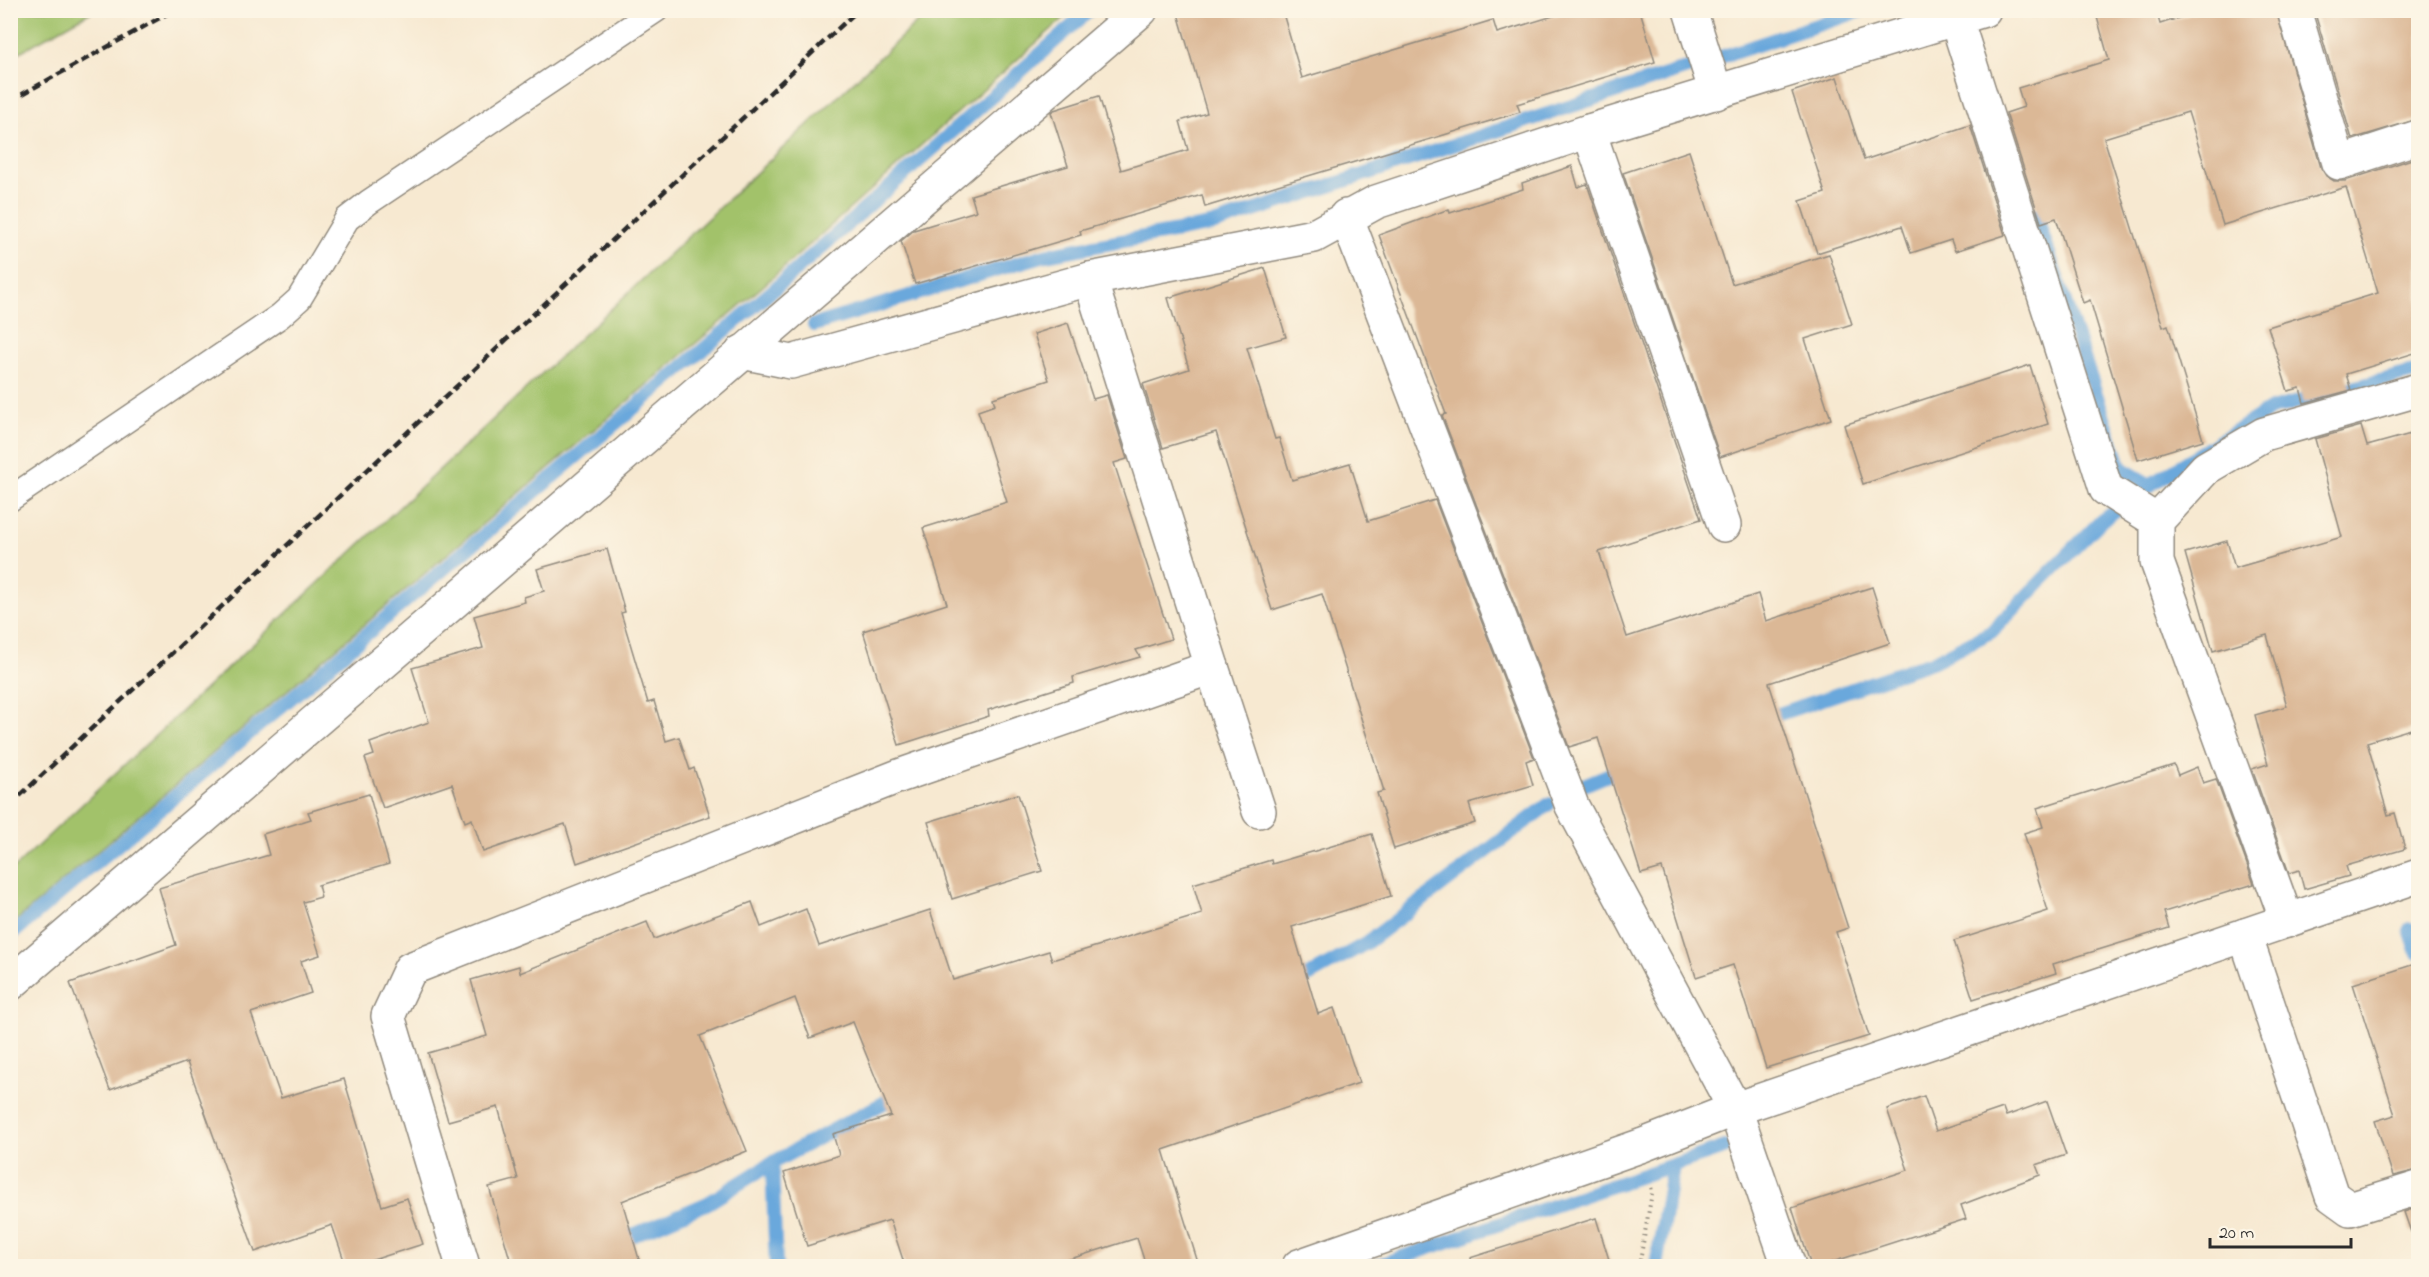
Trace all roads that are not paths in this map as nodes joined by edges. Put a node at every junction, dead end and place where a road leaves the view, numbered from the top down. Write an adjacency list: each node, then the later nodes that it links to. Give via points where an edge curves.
1 (656, 10): 13 (lane, via 362,207 347,219 299,300)
2 (1141, 10): 11 (street)
3 (1690, 10): 6 (street)
4 (2294, 10): 8 (street, via 2339,163)
5 (1956, 16): 6 (street); 14 (street, via 2106,489)
6 (1710, 72): 7 (street)
7 (1589, 131): 9 (street, via 1376,202); 15 (street)
8 (2418, 137)
9 (1346, 216): 10 (street, via 1314,236); 22 (street, via 1572,806)
10 (1090, 279): 11 (street, via 791,362); 16 (street)
11 (742, 352): 21 (street)
12 (2418, 390): 14 (street, via 2264,435 2206,468)
13 (10, 500)
14 (2148, 516): 19 (street, via 2157,562)
15 (1724, 525)
16 (1212, 667): 17 (street); 24 (street, via 899,776 410,969 388,1016)
17 (1259, 811)
18 (2418, 876): 19 (street)
19 (2287, 921): 20 (street)
20 (2245, 935): 22 (street); 23 (street, via 2332,1196 2350,1209)
21 (10, 984)
22 (1735, 1109): 25 (street); 26 (street)
23 (2418, 1188)
24 (463, 1266)
25 (1299, 1266)
26 (1789, 1266)

